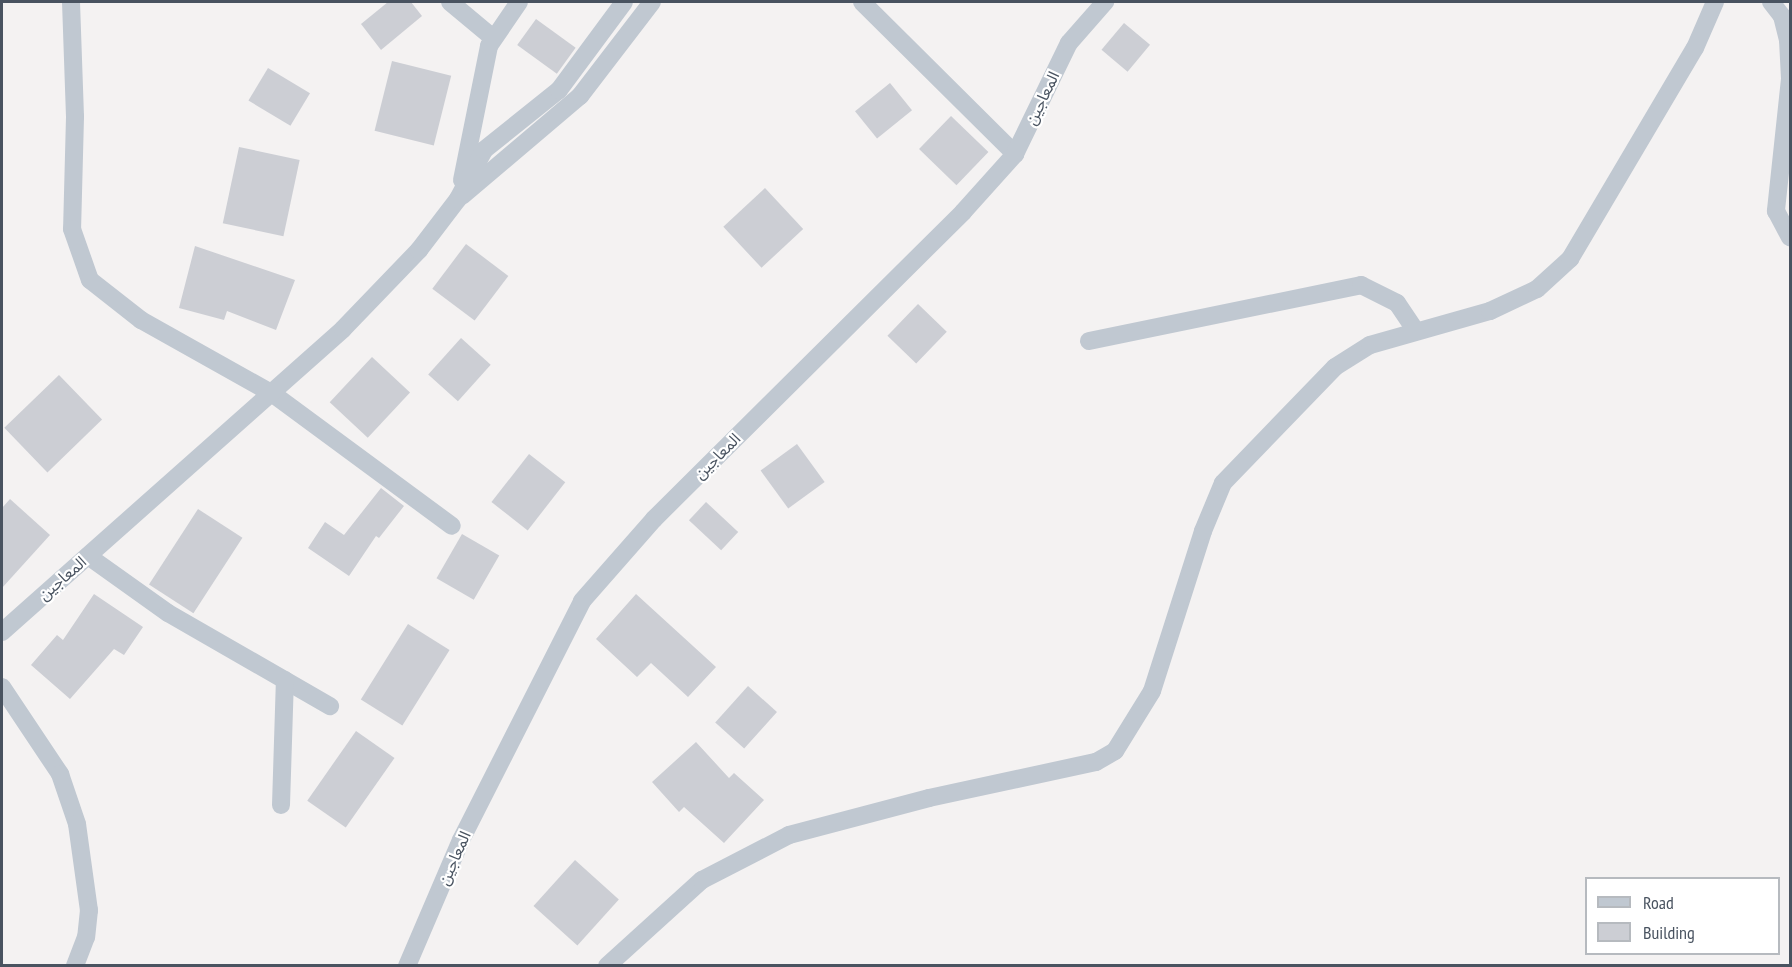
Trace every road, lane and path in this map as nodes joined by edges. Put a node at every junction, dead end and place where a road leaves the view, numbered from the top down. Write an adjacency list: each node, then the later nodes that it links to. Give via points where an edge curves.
1 (71, 2): 16 (street, via 75,117 72,229 90,280 141,320)
2 (450, 2): 10 (street)
3 (519, 2): 10 (street)
4 (624, 2): 12 (street, via 560,90 484,150)
5 (652, 2): 12 (street, via 580,96)
6 (862, 2): 11 (street)
7 (1105, 2): 11 (street, المعاجين, via 1069,43)
8 (1715, 2): 14 (street, via 1695,48 1570,259 1537,289 1490,311)
9 (1771, 2): 13 (street, via 1782,15 1788,40 1790,79 1776,211)
10 (492, 38): 12 (street)
11 (1015, 154): 25 (street, المعاجين, via 963,212 654,519 582,602 461,840)
12 (458, 199): 16 (street, المعاجين, via 419,250)
13 (1791, 237)
14 (1416, 331): 15 (street, via 1396,303 1361,285); 26 (street, via 1370,345 1335,368 1223,483 1203,531 1152,691 1116,751 1096,762 928,798 789,835 702,880)
15 (1089, 341)
16 (273, 394): 17 (street); 18 (street, المعاجين)
17 (452, 526)
18 (88, 556): 19 (street, المعاجين); 20 (street, via 168,614)
19 (2, 632)
20 (285, 680): 22 (street); 23 (street)
21 (2, 687): 24 (street, via 60,774 77,824 89,910 86,937)
22 (330, 706)
23 (280, 806)
24 (75, 966)
25 (408, 966)
26 (607, 966)

